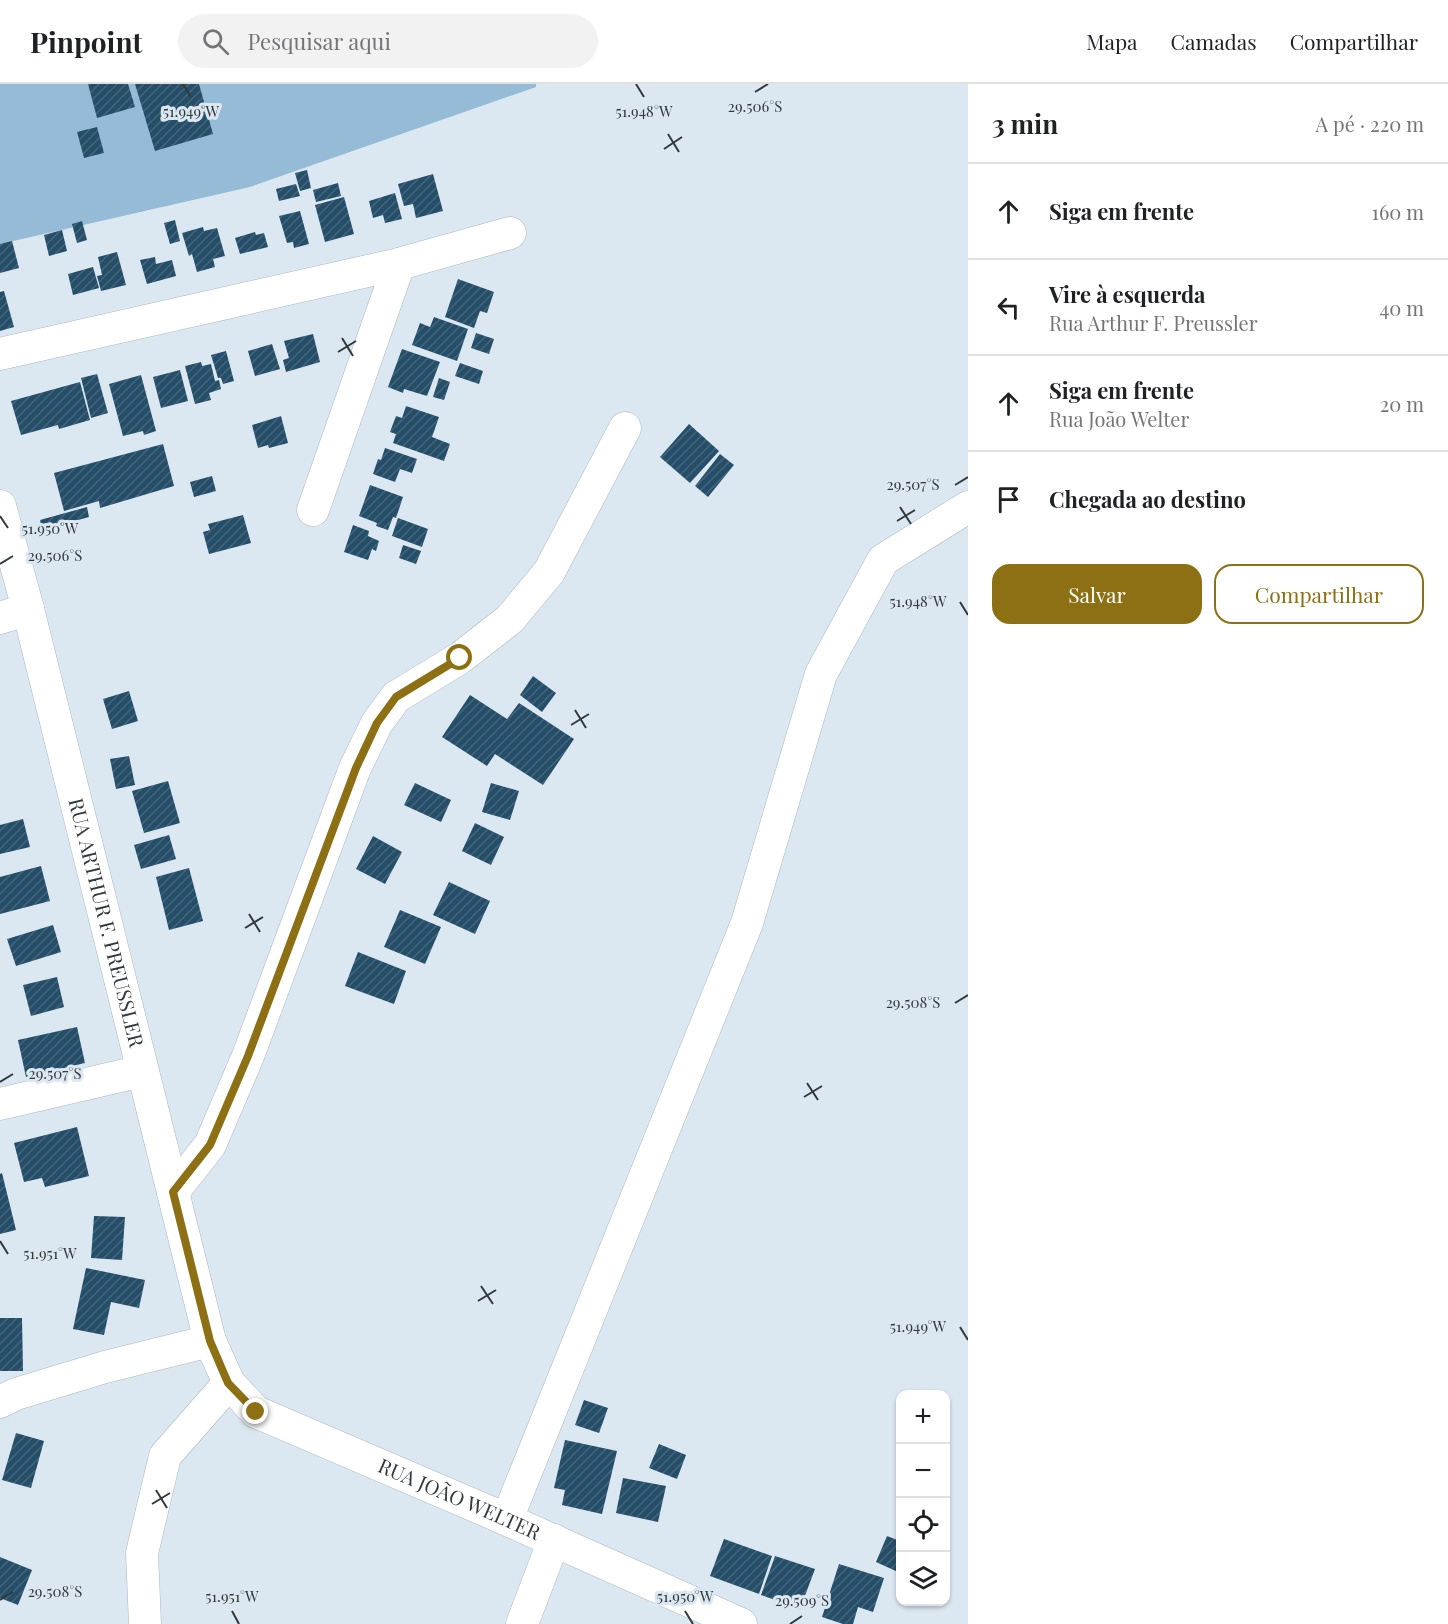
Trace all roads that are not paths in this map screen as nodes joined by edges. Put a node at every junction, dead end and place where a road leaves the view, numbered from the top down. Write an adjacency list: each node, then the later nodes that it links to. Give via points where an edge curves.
1 (510, 233): 2 (street)
2 (399, 264): 3 (street); 7 (street)
3 (0, 354)
4 (626, 428): 11 (street, via 549,572 510,619 460,658 396,697 377,723 210,1145)
5 (0, 506): 8 (street, RUA ARTHUR F. PREUSSLER)
6 (968, 507): 15 (street, via 883,560 820,674 747,923)
7 (313, 510)
8 (14, 614): 9 (street, RUA ARTHUR F. PREUSSLER)
9 (142, 1071): 10 (street); 11 (street, RUA ARTHUR F. PREUSSLER)
10 (0, 1104)
11 (173, 1192): 12 (street, RUA ARTHUR F. PREUSSLER)
12 (210, 1341): 13 (street, RUA JOÃO WELTER); 14 (street, via 105,1367)
13 (228, 1383): 15 (street, RUA JOÃO WELTER, via 256,1412); 17 (street, via 165,1456 142,1552)
14 (0, 1402)
15 (507, 1519): 16 (street, RUA JOÃO WELTER)
16 (554, 1540): 18 (street); 19 (street, RUA JOÃO WELTER)
17 (145, 1624)
18 (522, 1624)
19 (741, 1624)

